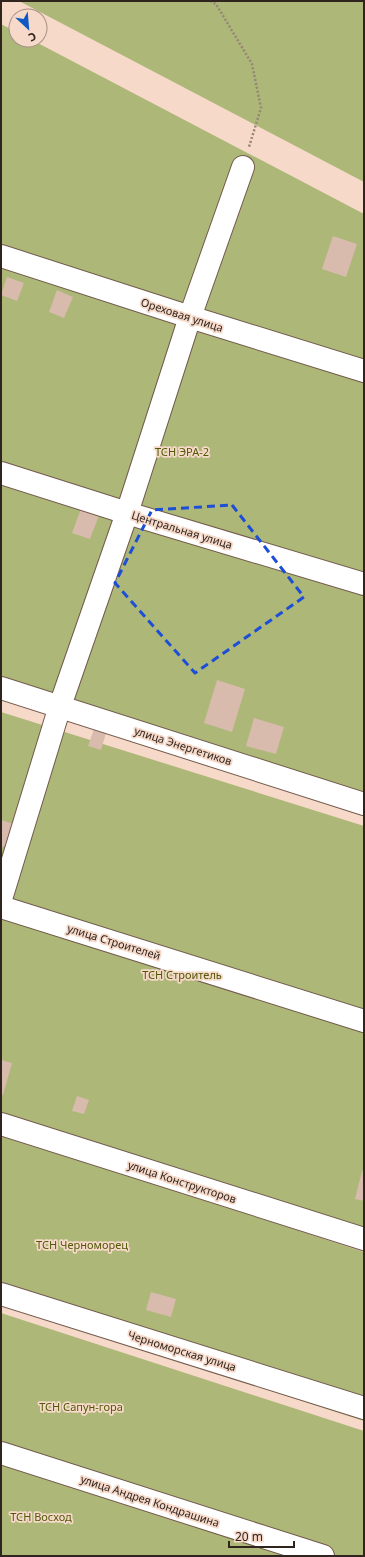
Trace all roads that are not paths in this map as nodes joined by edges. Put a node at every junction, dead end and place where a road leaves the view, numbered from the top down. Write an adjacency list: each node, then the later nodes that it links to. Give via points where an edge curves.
1 (243, 167): 3 (lane)
2 (1, 256): 3 (lane, Ореховая улица)
3 (190, 317): 4 (lane, Ореховая улица); 6 (lane)
4 (364, 371)
5 (1, 473): 6 (lane, Центральная улица)
6 (127, 513): 7 (lane, Центральная улица); 9 (lane)
7 (364, 584)
8 (1, 688): 9 (lane, улица Энергетиков)
9 (60, 706): 10 (lane, улица Энергетиков); 11 (lane)
10 (364, 804)
11 (1, 899)
12 (1, 907): 13 (lane, улица Строителей)
13 (364, 1021)
14 (1, 1124): 15 (lane, улица Конструкторов)
15 (364, 1239)
16 (1, 1294): 17 (lane, Черноморская улица)
17 (364, 1408)
18 (1, 1453): 19 (lane, улица Андрея Кондрашина)
19 (323, 1556)

